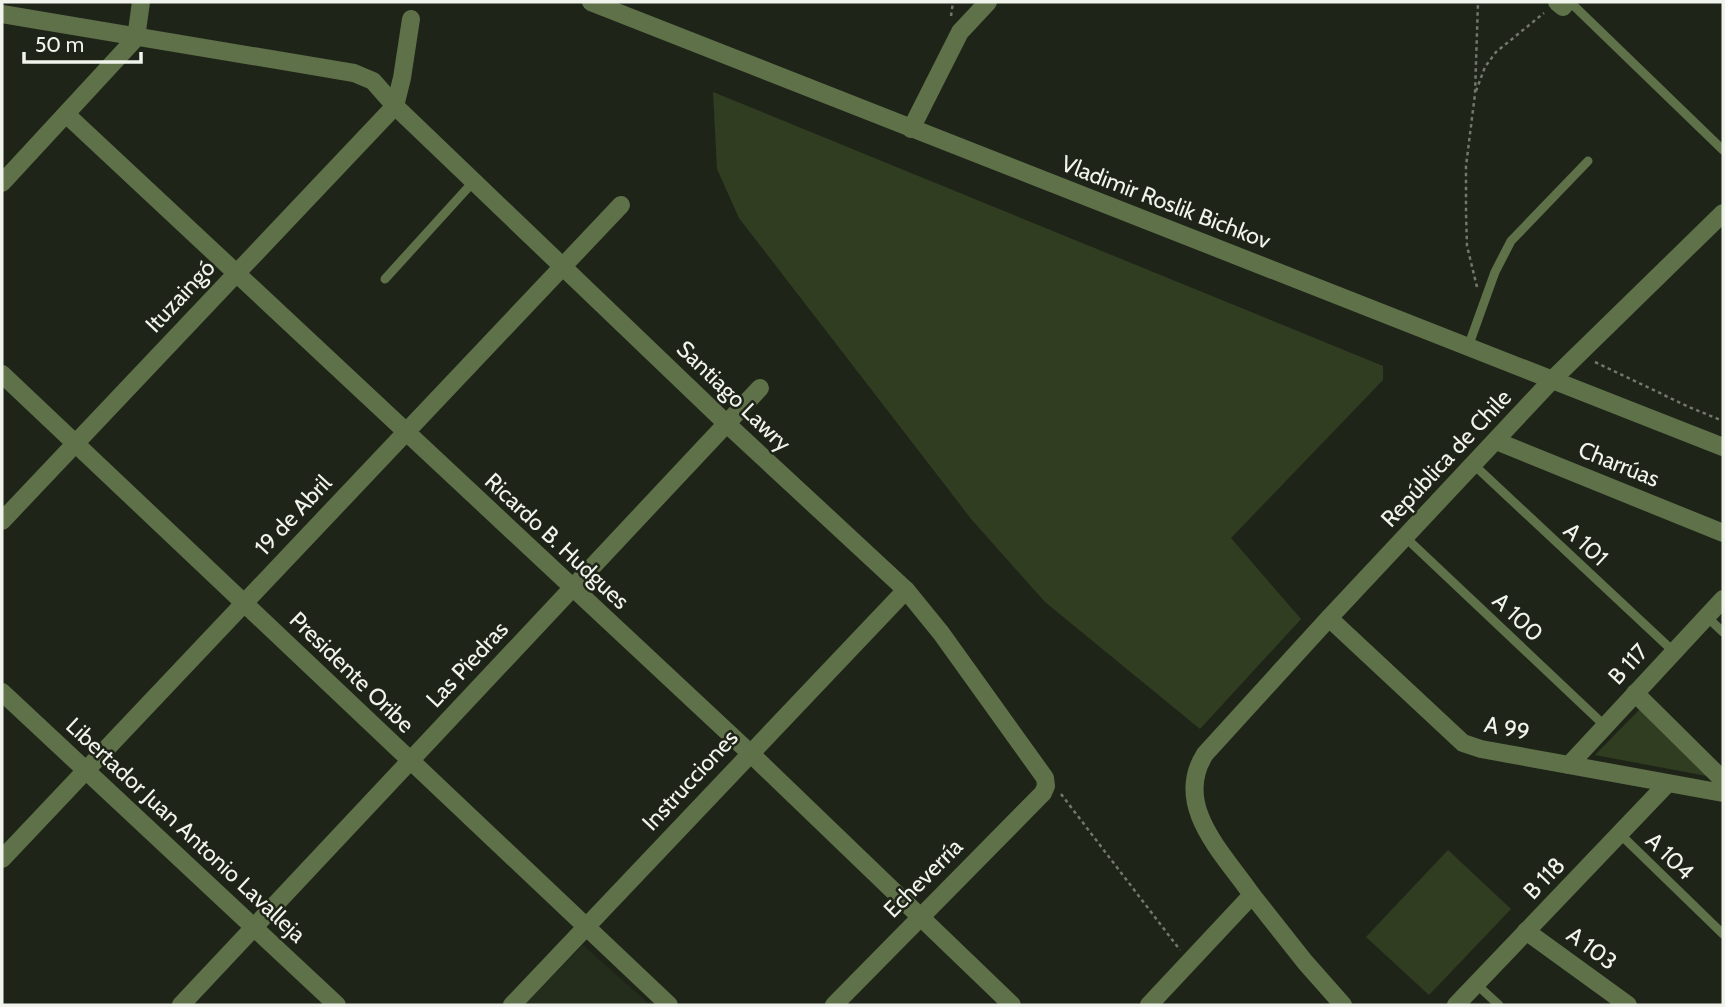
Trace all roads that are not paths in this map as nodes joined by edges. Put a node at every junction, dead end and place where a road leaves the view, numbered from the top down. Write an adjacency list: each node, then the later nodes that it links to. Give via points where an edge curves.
1 (141, 2): 7 (street)
2 (591, 2): 10 (street, Vladimir Roslik Bichkov)
3 (988, 2): 10 (street, via 960,32)
4 (1560, 5): 11 (lane)
5 (2, 15): 7 (street)
6 (411, 19): 8 (street)
7 (136, 38): 8 (street, Santiago Lawry, via 354,73 373,81); 9 (street)
8 (395, 106): 13 (street, Santiago Lawry); 18 (street, Ituzaingó)
9 (67, 115): 14 (street); 18 (street, Ricardo B. Hudgues)
10 (911, 129): 20 (street, Vladimir Roslik Bichkov)
11 (1723, 150)
12 (1588, 161): 20 (lane, via 1511,241)
13 (474, 181): 17 (street, Santiago Lawry); 19 (lane)
14 (2, 183)
15 (621, 205): 17 (street, 19 de Abril)
16 (1721, 220): 22 (street, República de Chile)
17 (563, 266): 24 (street, Santiago Lawry); 25 (street, 19 de Abril)
18 (237, 272): 25 (street, Ricardo B. Hudgues); 27 (street, Ituzaingó)
19 (385, 279)
20 (1468, 347): 22 (street, Vladimir Roslik Bichkov)
21 (2, 374): 27 (street, Presidente Oribe)
22 (1552, 380): 26 (street, República de Chile); 28 (street, Vladimir Roslik Bichkov)
23 (760, 388): 24 (street, Las Piedras)
24 (727, 424): 33 (street, Las Piedras); 34 (street, Santiago Lawry)
25 (406, 431): 33 (street, Ricardo B. Hudgues); 36 (street, 19 de Abril)
26 (1496, 441): 29 (street, República de Chile); 31 (street, Charrúas)
27 (75, 443): 30 (street, Ituzaingó); 36 (street, Presidente Oribe)
28 (1723, 447)
29 (1473, 464): 32 (street, República de Chile); 40 (lane, A 101)
30 (2, 521)
31 (1723, 533)
32 (1405, 537): 38 (street, República de Chile); 43 (lane, A 100)
33 (572, 589): 44 (street, Ricardo B. Hudgues); 45 (street, Las Piedras)
34 (906, 590): 44 (street, Instrucciones); 50 (street, Santiago Lawry, via 1045,778)
35 (1723, 598): 37 (street, B 117)
36 (244, 603): 45 (street, Presidente Oribe); 47 (street, 19 de Abril)
37 (1707, 617): 39 (lane); 40 (street, B 117)
38 (1329, 618): 46 (street, A 99, via 1463,743); 54 (street, República de Chile, via 1212,745 1194,780 1196,809)
39 (1723, 632)
40 (1673, 651): 42 (street, B 117)
41 (2, 692): 47 (street, Libertador Juan Antonio Lavalleja)
42 (1634, 693): 43 (street, B 117); 48 (street)
43 (1604, 725): 46 (street, B 117)
44 (750, 753): 55 (street, Ricardo B. Hudgues); 56 (street, Instrucciones)
45 (409, 761): 56 (street, Presidente Oribe); 57 (street, Las Piedras)
46 (1569, 765): 49 (street, A 99)
47 (85, 769): 53 (street, 19 de Abril); 57 (street, Libertador Juan Antonio Lavalleja)
48 (1723, 780)
49 (1667, 784): 51 (street, A 99); 52 (street, B 118)
50 (1046, 786): 55 (street, Echeverría)
51 (1723, 793)
52 (1620, 834): 58 (street, B 118); 59 (lane, A 104)
53 (2, 859)
54 (1252, 895): 67 (street); 68 (street)
55 (918, 917): 65 (street, Echeverría); 66 (street, Ricardo B. Hudgues)
56 (586, 926): 63 (street, Instrucciones); 64 (street, Presidente Oribe)
57 (255, 928): 61 (street, Las Piedras); 62 (street, Libertador Juan Antonio Lavalleja)
58 (1526, 931): 60 (street, B 118); 71 (street, A 103)
59 (1723, 934)
60 (1476, 984): 69 (street, B 118); 70 (lane)
61 (181, 1005)
62 (337, 1005)
63 (512, 1005)
64 (669, 1005)
65 (834, 1005)
66 (1012, 1005)
67 (1149, 1005)
68 (1343, 1005)
69 (1456, 1005)
70 (1499, 1005)
71 (1628, 1005)

